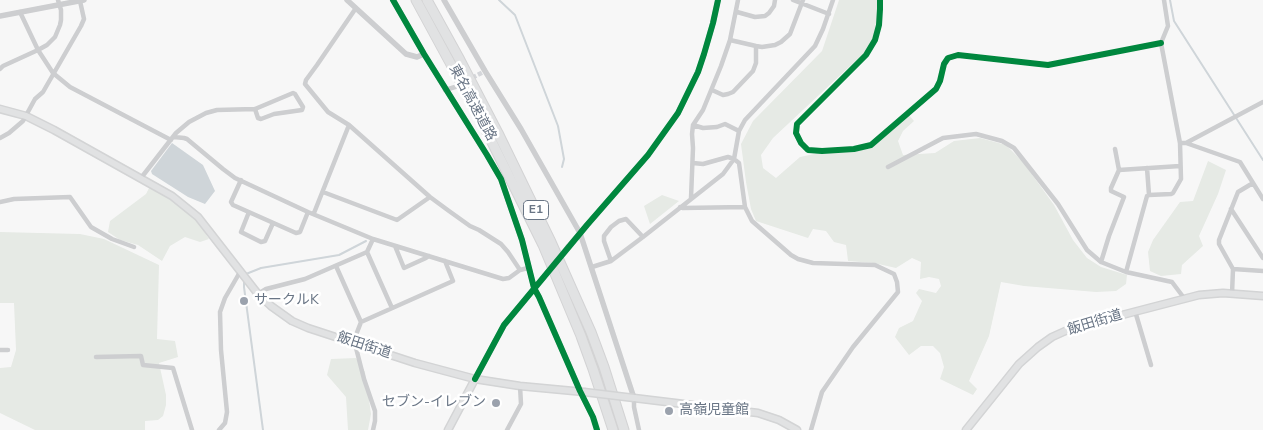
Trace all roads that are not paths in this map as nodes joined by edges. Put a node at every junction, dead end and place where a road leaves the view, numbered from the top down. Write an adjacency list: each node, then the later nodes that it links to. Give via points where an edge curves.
1 (82, 0): 14 (street); 27 (street, via 84,19)
2 (347, 0): 16 (street)
3 (393, 0): 25 (street)
4 (416, 0): 107 (highway, 東名高速道路 / E1, via 479,116 543,245 594,368)
5 (427, 0): 108 (highway, 東名高速道路 / E1, via 555,249 604,367)
6 (444, 0): 65 (street)
7 (718, 0): 65 (street, via 698,72 678,113 648,156)
8 (738, 0): 18 (street)
9 (776, 0): 18 (street, via 765,16)
10 (793, 0): 15 (street)
11 (833, 0): 19 (street)
12 (880, 0): 22 (street, via 879,25 866,55 797,124 796,133 808,150 854,150 871,146 936,89 948,58 958,55 1048,65)
13 (1164, 0): 22 (street, via 1168,26)
14 (59, 2): 17 (street); 24 (street, via 58,31)
15 (802, 2): 19 (street); 23 (street, via 787,38 775,45)
16 (356, 8): 25 (street, via 406,54 417,57); 36 (street, via 305,84 328,112)
17 (20, 12): 20 (street); 24 (street)
18 (737, 12): 21 (street)
19 (829, 14): 37 (street, via 815,46 745,120)
20 (0, 16)
21 (730, 40): 23 (street); 30 (street)
22 (1162, 43): 40 (street)
23 (756, 46): 30 (street, via 753,71 733,92 722,95)
24 (38, 50): 26 (street); 27 (street)
25 (424, 54): 29 (street)
26 (0, 69)
27 (53, 73): 34 (street); 39 (street, via 70,87)
28 (455, 87): 29 (street)
29 (446, 90): 78 (street, via 500,179 522,240)
30 (712, 90): 35 (street)
31 (1263, 102): 41 (street)
32 (0, 109): 34 (main road, 飯田街道)
33 (255, 109): 33 (street, via 261,119 302,110 303,107 293,93); 39 (street, via 210,112 189,122)
34 (26, 116): 38 (street); 49 (main road, 飯田街道)
35 (694, 125): 37 (street, via 703,128 724,124); 44 (street)
36 (349, 126): 52 (street); 54 (street)
37 (739, 131): 43 (street)
38 (0, 138)
39 (172, 138): 49 (street); 50 (street, via 188,139)
40 (1180, 142): 41 (street); 45 (street)
41 (1186, 143): 51 (street, via 1240,162)
42 (1115, 150): 48 (street)
43 (734, 159): 44 (street); 55 (street, via 723,174); 59 (street, via 739,163)
44 (693, 163): 55 (street)
45 (1180, 166): 47 (street); 53 (street, via 1181,179 1172,193)
46 (888, 168): 75 (street, via 943,138 976,134 1002,141 1014,148 1058,204 1088,250)
47 (1147, 168): 48 (street); 53 (street)
48 (1119, 170): 75 (street, via 1111,191 1124,197)
49 (142, 178): 82 (main road, 飯田街道, via 198,217)
50 (241, 180): 61 (street, via 231,202); 62 (street)
51 (1253, 183): 56 (street); 60 (street, via 1238,192)
52 (323, 192): 54 (street, via 398,220); 63 (street)
53 (1148, 195): 83 (street)
54 (430, 196): 80 (street, via 501,244)
55 (691, 198): 58 (street)
56 (1263, 199)
57 (0, 202): 69 (street, via 70,197 91,227)
58 (680, 207): 59 (street); 66 (street)
59 (745, 207): 111 (street, via 752,221 798,259 813,263 874,265 894,274 897,282 896,295 853,347 822,392)
60 (1231, 209): 72 (street); 79 (street, via 1219,244)
61 (249, 212): 64 (street); 64 (street, via 241,232 260,242 265,241)
62 (308, 212): 63 (street); 64 (street, via 300,232)
63 (314, 213): 67 (street)
64 (273, 222)
65 (580, 233): 77 (street); 84 (street, bridge)
66 (643, 238): 74 (street); 74 (street, via 626,219 619,221 604,236)
67 (374, 239): 68 (street); 70 (street)
68 (395, 246): 71 (street); 71 (street, via 404,268)
69 (134, 247)
70 (367, 252): 76 (street); 89 (street)
71 (429, 256): 73 (street)
72 (1263, 258)
73 (445, 261): 80 (street, via 503,280); 89 (street, via 453,281)
74 (611, 261): 77 (street)
75 (1101, 262): 83 (street)
76 (336, 266): 85 (street); 91 (street)
77 (592, 267): 100 (street)
78 (528, 268): 80 (street); 84 (street)
79 (1233, 269): 81 (street); 86 (street)
80 (520, 270)
81 (1263, 271)
82 (240, 272): 85 (main road, 飯田街道); 102 (street, via 220,312 227,412 225,423)
83 (1126, 272): 88 (street, via 1172,282)
84 (534, 288): 97 (street, via 504,325); 99 (street)
85 (258, 294): 92 (main road, 飯田街道, via 292,321)
86 (1232, 294): 87 (main road, 飯田街道); 88 (main road, 飯田街道)
87 (1263, 296)
88 (1184, 298): 90 (main road, 飯田街道)
89 (392, 308): 91 (street)
90 (1135, 312): 96 (street); 112 (main road, 飯田街道, via 1072,328 1052,337 1019,364)
91 (361, 322): 92 (street)
92 (355, 344): 97 (main road, 飯田街道); 103 (street, via 375,411)
93 (0, 350): 94 (street)
94 (8, 350)
95 (96, 357): 101 (street, via 141,356 143,365 173,368)
96 (1151, 365)
97 (475, 380): 98 (main road, 飯田街道); 104 (main road)
98 (520, 386): 99 (main road, 飯田街道); 105 (street, via 521,404)
99 (582, 391): 100 (main road, 飯田街道, bridge); 106 (street)
100 (634, 398): 109 (street); 110 (main road, 飯田街道, via 758,413)
101 (192, 430)
102 (219, 430)
103 (373, 430)
104 (448, 430)
105 (507, 430)
106 (597, 430)
107 (613, 430)
108 (624, 430)
109 (639, 430)
110 (797, 430)
111 (811, 430)
112 (966, 430)

